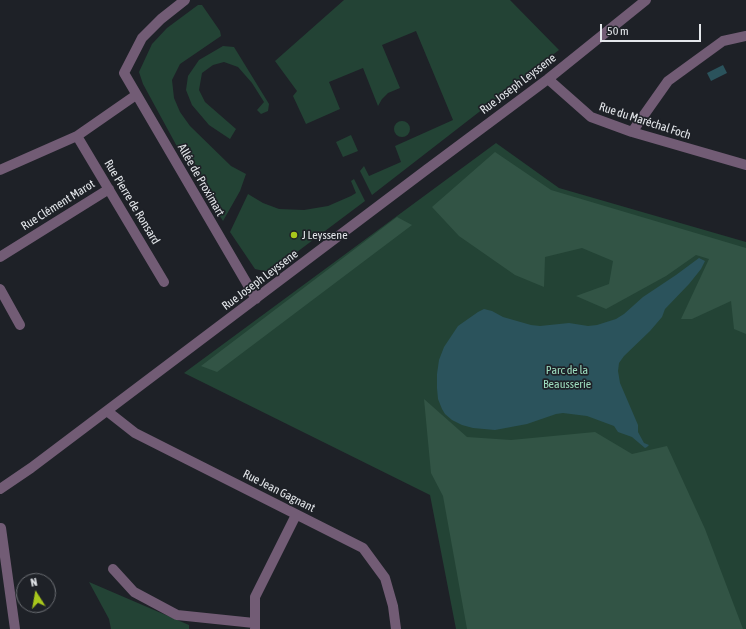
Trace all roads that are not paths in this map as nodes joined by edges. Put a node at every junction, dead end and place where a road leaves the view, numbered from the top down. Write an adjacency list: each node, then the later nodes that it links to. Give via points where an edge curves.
1 (185, 0): 5 (street, Allée de Proximart, via 142,38 124,73)
2 (646, 0): 4 (street, Rue Joseph Leyssene)
3 (746, 36): 6 (street, via 723,41 668,81)
4 (548, 79): 6 (street, Rue du Maréchal Foch, via 591,117); 14 (street, Rue Joseph Leyssene)
5 (136, 95): 7 (street); 14 (street, Allée de Proximart)
6 (632, 132): 8 (street, Rue du Maréchal Foch)
7 (77, 136): 9 (street); 10 (street, Rue Pierre de Ronsard)
8 (746, 165)
9 (0, 170)
10 (109, 189): 11 (street, Rue Clément Marot); 12 (street, Rue Pierre de Ronsard)
11 (0, 256)
12 (164, 282)
13 (0, 289): 15 (street)
14 (256, 299): 16 (street, Rue Joseph Leyssene)
15 (20, 325)
16 (107, 411): 17 (street, Rue Joseph Leyssene, via 31,468); 18 (street, Rue Jean Gagnant, via 135,434)
17 (1, 486)
18 (296, 515): 21 (street, via 255,597); 23 (street, Rue Jean Gagnant, via 363,548 385,578)
19 (0, 527): 22 (street)
20 (113, 569): 21 (street, via 134,592 177,615)
21 (254, 626)
22 (15, 629)
23 (396, 629)

